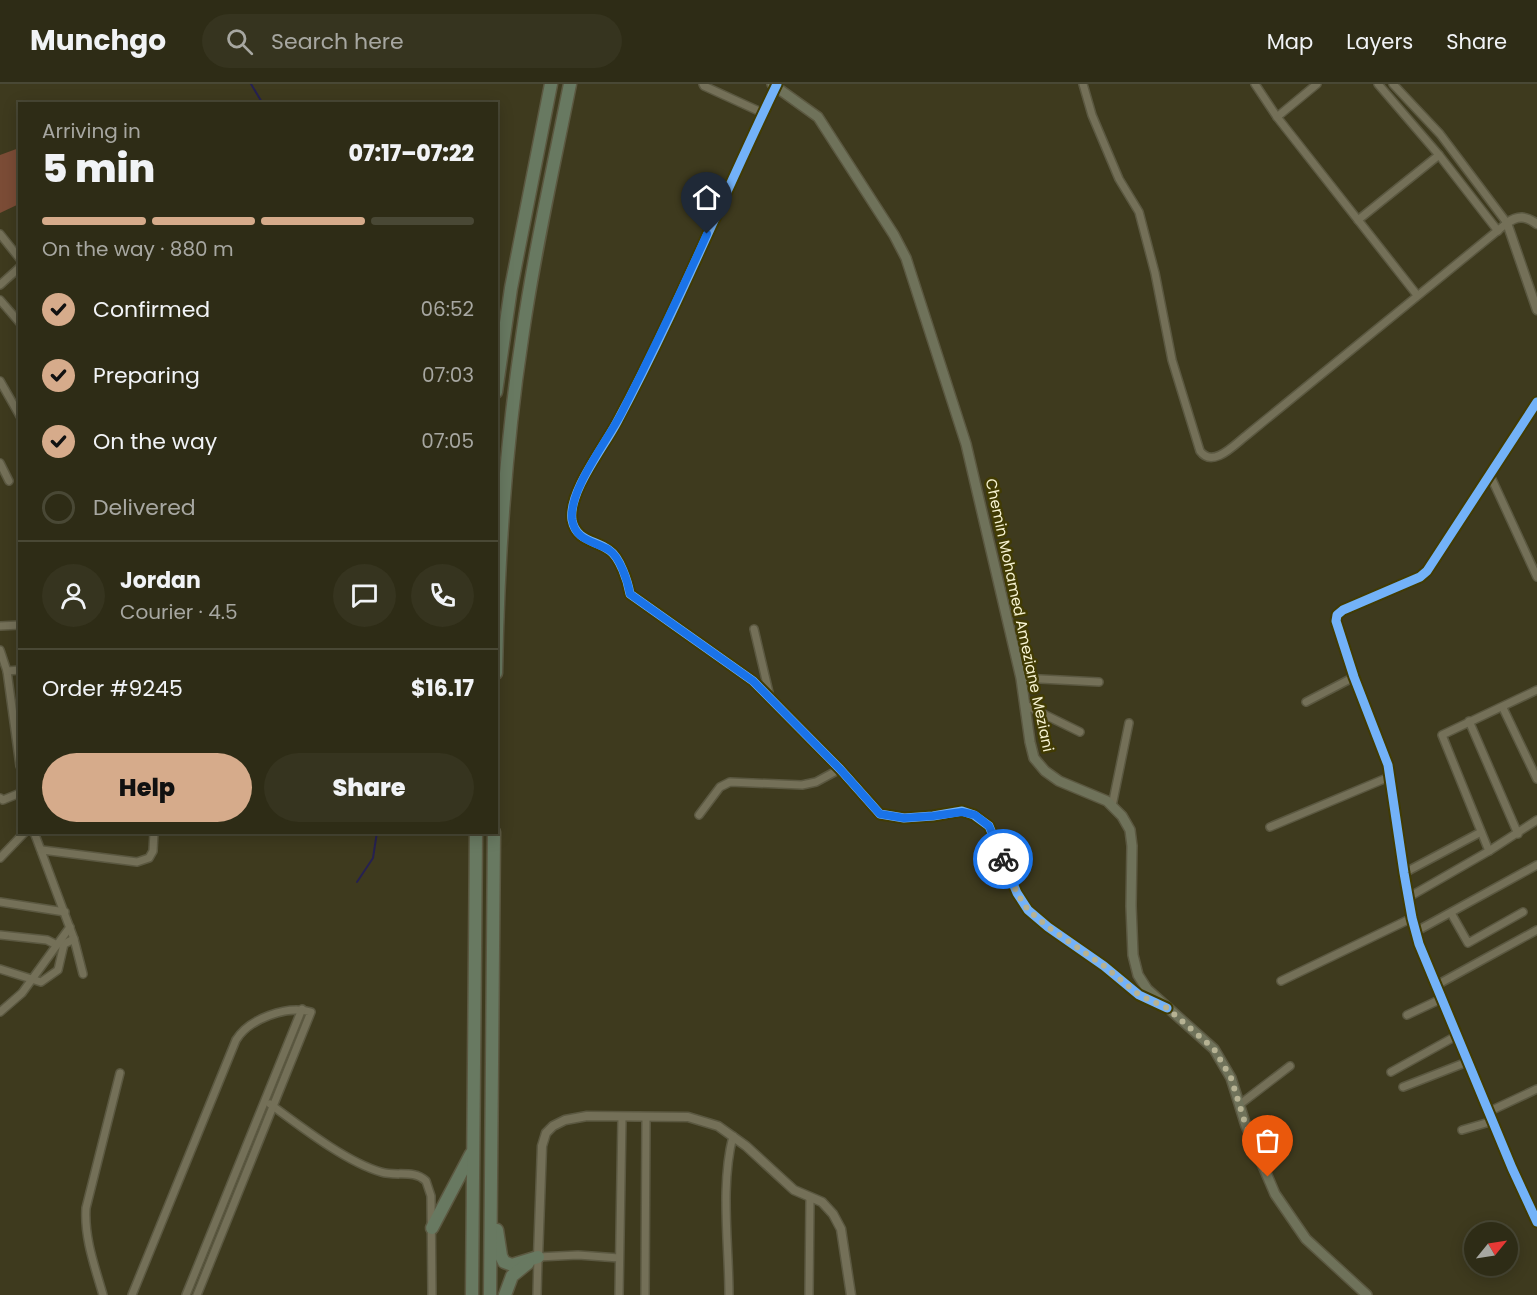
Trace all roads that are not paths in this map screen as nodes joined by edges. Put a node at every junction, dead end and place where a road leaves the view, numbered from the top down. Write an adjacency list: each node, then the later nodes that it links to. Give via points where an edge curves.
1 (551, 84): 27 (highway, via 511,288)
2 (570, 84): 37 (highway, via 545,206 514,397)
3 (703, 84): 10 (street)
4 (1083, 84): 21 (street, via 1119,179 1138,212 1172,360 1200,451 1206,457 1217,458 1247,435)
5 (1255, 84): 11 (street)
6 (1317, 84): 11 (street)
7 (1378, 84): 12 (street)
8 (1393, 84): 14 (street, via 1440,134)
9 (775, 85): 10 (street); 43 (main road, Chemin Mohamed Ameziane Meziani, via 818,117 906,258 966,444)
10 (763, 113): 46 (street, via 670,315 617,423 578,491 572,520 587,541 611,550 627,577 630,594 753,681)
11 (1277, 117): 13 (street)
12 (1439, 155): 13 (street); 16 (street)
13 (1358, 220): 21 (street)
14 (1507, 223): 15 (street, via 1527,217); 16 (street); 24 (street)
15 (1537, 224)
16 (1498, 231): 21 (street)
17 (0, 234): 18 (street)
18 (18, 256)
19 (18, 269): 20 (street)
20 (0, 285)
21 (1417, 295)
22 (0, 300): 23 (street)
23 (7, 307): 25 (street); 26 (street)
24 (1537, 310)
25 (0, 313)
26 (18, 321)
27 (498, 378)
28 (0, 381): 30 (street)
29 (1537, 402): 32 (street)
30 (18, 412)
31 (0, 464): 33 (street)
32 (1490, 475): 34 (street); 42 (street, via 1427,571 1337,615 1336,624)
33 (9, 481)
34 (1537, 577)
35 (18, 625): 36 (street)
36 (0, 626)
37 (498, 626)
38 (754, 629): 46 (street)
39 (0, 650): 41 (street)
40 (18, 670): 41 (street)
41 (7, 671): 53 (street)
42 (1354, 677): 47 (street); 55 (street, via 1388,765)
43 (1021, 678): 44 (street); 48 (main road, Chemin Mohamed Ameziane Meziani)
44 (1099, 682)
45 (1537, 690): 49 (street)
46 (771, 699): 54 (street)
47 (1306, 702)
48 (1025, 705): 52 (street); 59 (main road, Chemin Mohamed Ameziane Meziani, via 1034,758 1045,771 1059,782)
49 (1503, 708): 50 (street); 56 (street)
50 (1469, 721): 63 (street, via 1442,735); 69 (street)
51 (1129, 723): 59 (street)
52 (1080, 732)
53 (18, 751)
54 (840, 769): 60 (street, via 802,785 726,783); 93 (street, via 880,814 904,818 962,812 975,815 989,826 1028,910 1139,995)
55 (1389, 777): 62 (street); 74 (street)
56 (1537, 779)
57 (18, 794): 58 (street)
58 (0, 798)
59 (1112, 806): 93 (main road, Chemin Mohamed Ameziane Meziani, via 1130,830 1133,954 1138,975)
60 (699, 815)
61 (1537, 820): 69 (street)
62 (1270, 827)
63 (1481, 832): 71 (street); 74 (street)
64 (23, 834): 72 (street)
65 (35, 834): 70 (street)
66 (154, 834): 70 (street, via 149,858 137,862)
67 (476, 834): 113 (highway)
68 (494, 834): 115 (highway)
69 (1518, 834): 71 (street)
70 (42, 850): 77 (street)
71 (1490, 851): 75 (street)
72 (0, 858)
73 (1537, 865): 79 (street)
74 (1404, 873): 75 (street)
75 (1408, 897): 80 (street)
76 (0, 902): 77 (street)
77 (64, 912): 81 (street)
78 (1523, 912): 79 (street, via 1468,943)
79 (1451, 913): 83 (street)
80 (1412, 918): 83 (street); 90 (street)
81 (70, 927): 85 (street); 86 (street)
82 (1537, 930): 91 (street)
83 (1415, 932): 91 (street)
84 (0, 935): 86 (street, via 47,940)
85 (74, 939): 88 (street); 89 (street, via 64,944 58,970 41,982)
86 (57, 945): 89 (street)
87 (0, 969): 89 (street)
88 (83, 974)
89 (32, 979): 95 (street)
90 (1281, 981)
91 (1435, 986): 92 (street)
92 (1441, 999): 96 (street); 97 (street)
93 (1167, 1008): 105 (main road, Chemin Mohamed Ameziane Meziani, via 1214,1049 1231,1078)
94 (302, 1009): 104 (street); 106 (street, via 311,1012); 121 (street, via 255,1022 236,1040)
95 (0, 1012)
96 (1407, 1015)
97 (1456, 1036): 98 (street); 100 (street)
98 (1467, 1062): 102 (street); 107 (street)
99 (1290, 1066): 105 (street)
100 (1391, 1072)
101 (120, 1073): 120 (street, via 85,1223)
102 (1403, 1087)
103 (1537, 1089): 107 (street)
104 (266, 1100): 106 (street); 122 (street)
105 (1239, 1105): 134 (main road, Chemin Mohamed Ameziane Meziani, via 1275,1194 1292,1221)
106 (273, 1106): 117 (street, via 363,1165 384,1173 422,1178 430,1190); 123 (street)
107 (1488, 1112): 110 (street)
108 (622, 1117): 109 (street); 118 (street, via 564,1120 546,1133 542,1146); 119 (street)
109 (646, 1117): 112 (street, via 688,1117 718,1126); 130 (street)
110 (1492, 1120): 111 (street); 116 (street)
111 (1462, 1130)
112 (732, 1136): 114 (street, via 794,1190); 131 (street, via 726,1212)
113 (472, 1151): 117 (highway); 125 (highway)
114 (810, 1199): 132 (street); 133 (street, via 822,1202 841,1229)
115 (491, 1200): 118 (highway, via 504,1262 512,1265); 126 (highway)
116 (1537, 1222)
117 (432, 1228): 124 (street)
118 (538, 1257): 119 (street); 127 (highway, via 512,1276); 128 (street)
119 (620, 1258): 129 (street)
120 (103, 1295)
121 (132, 1295)
122 (186, 1295)
123 (197, 1295)
124 (432, 1295)
125 (471, 1295)
126 (490, 1295)
127 (506, 1295)
128 (537, 1295)
129 (619, 1295)
130 (645, 1295)
131 (729, 1295)
132 (809, 1295)
133 (851, 1295)
134 (1367, 1295)

